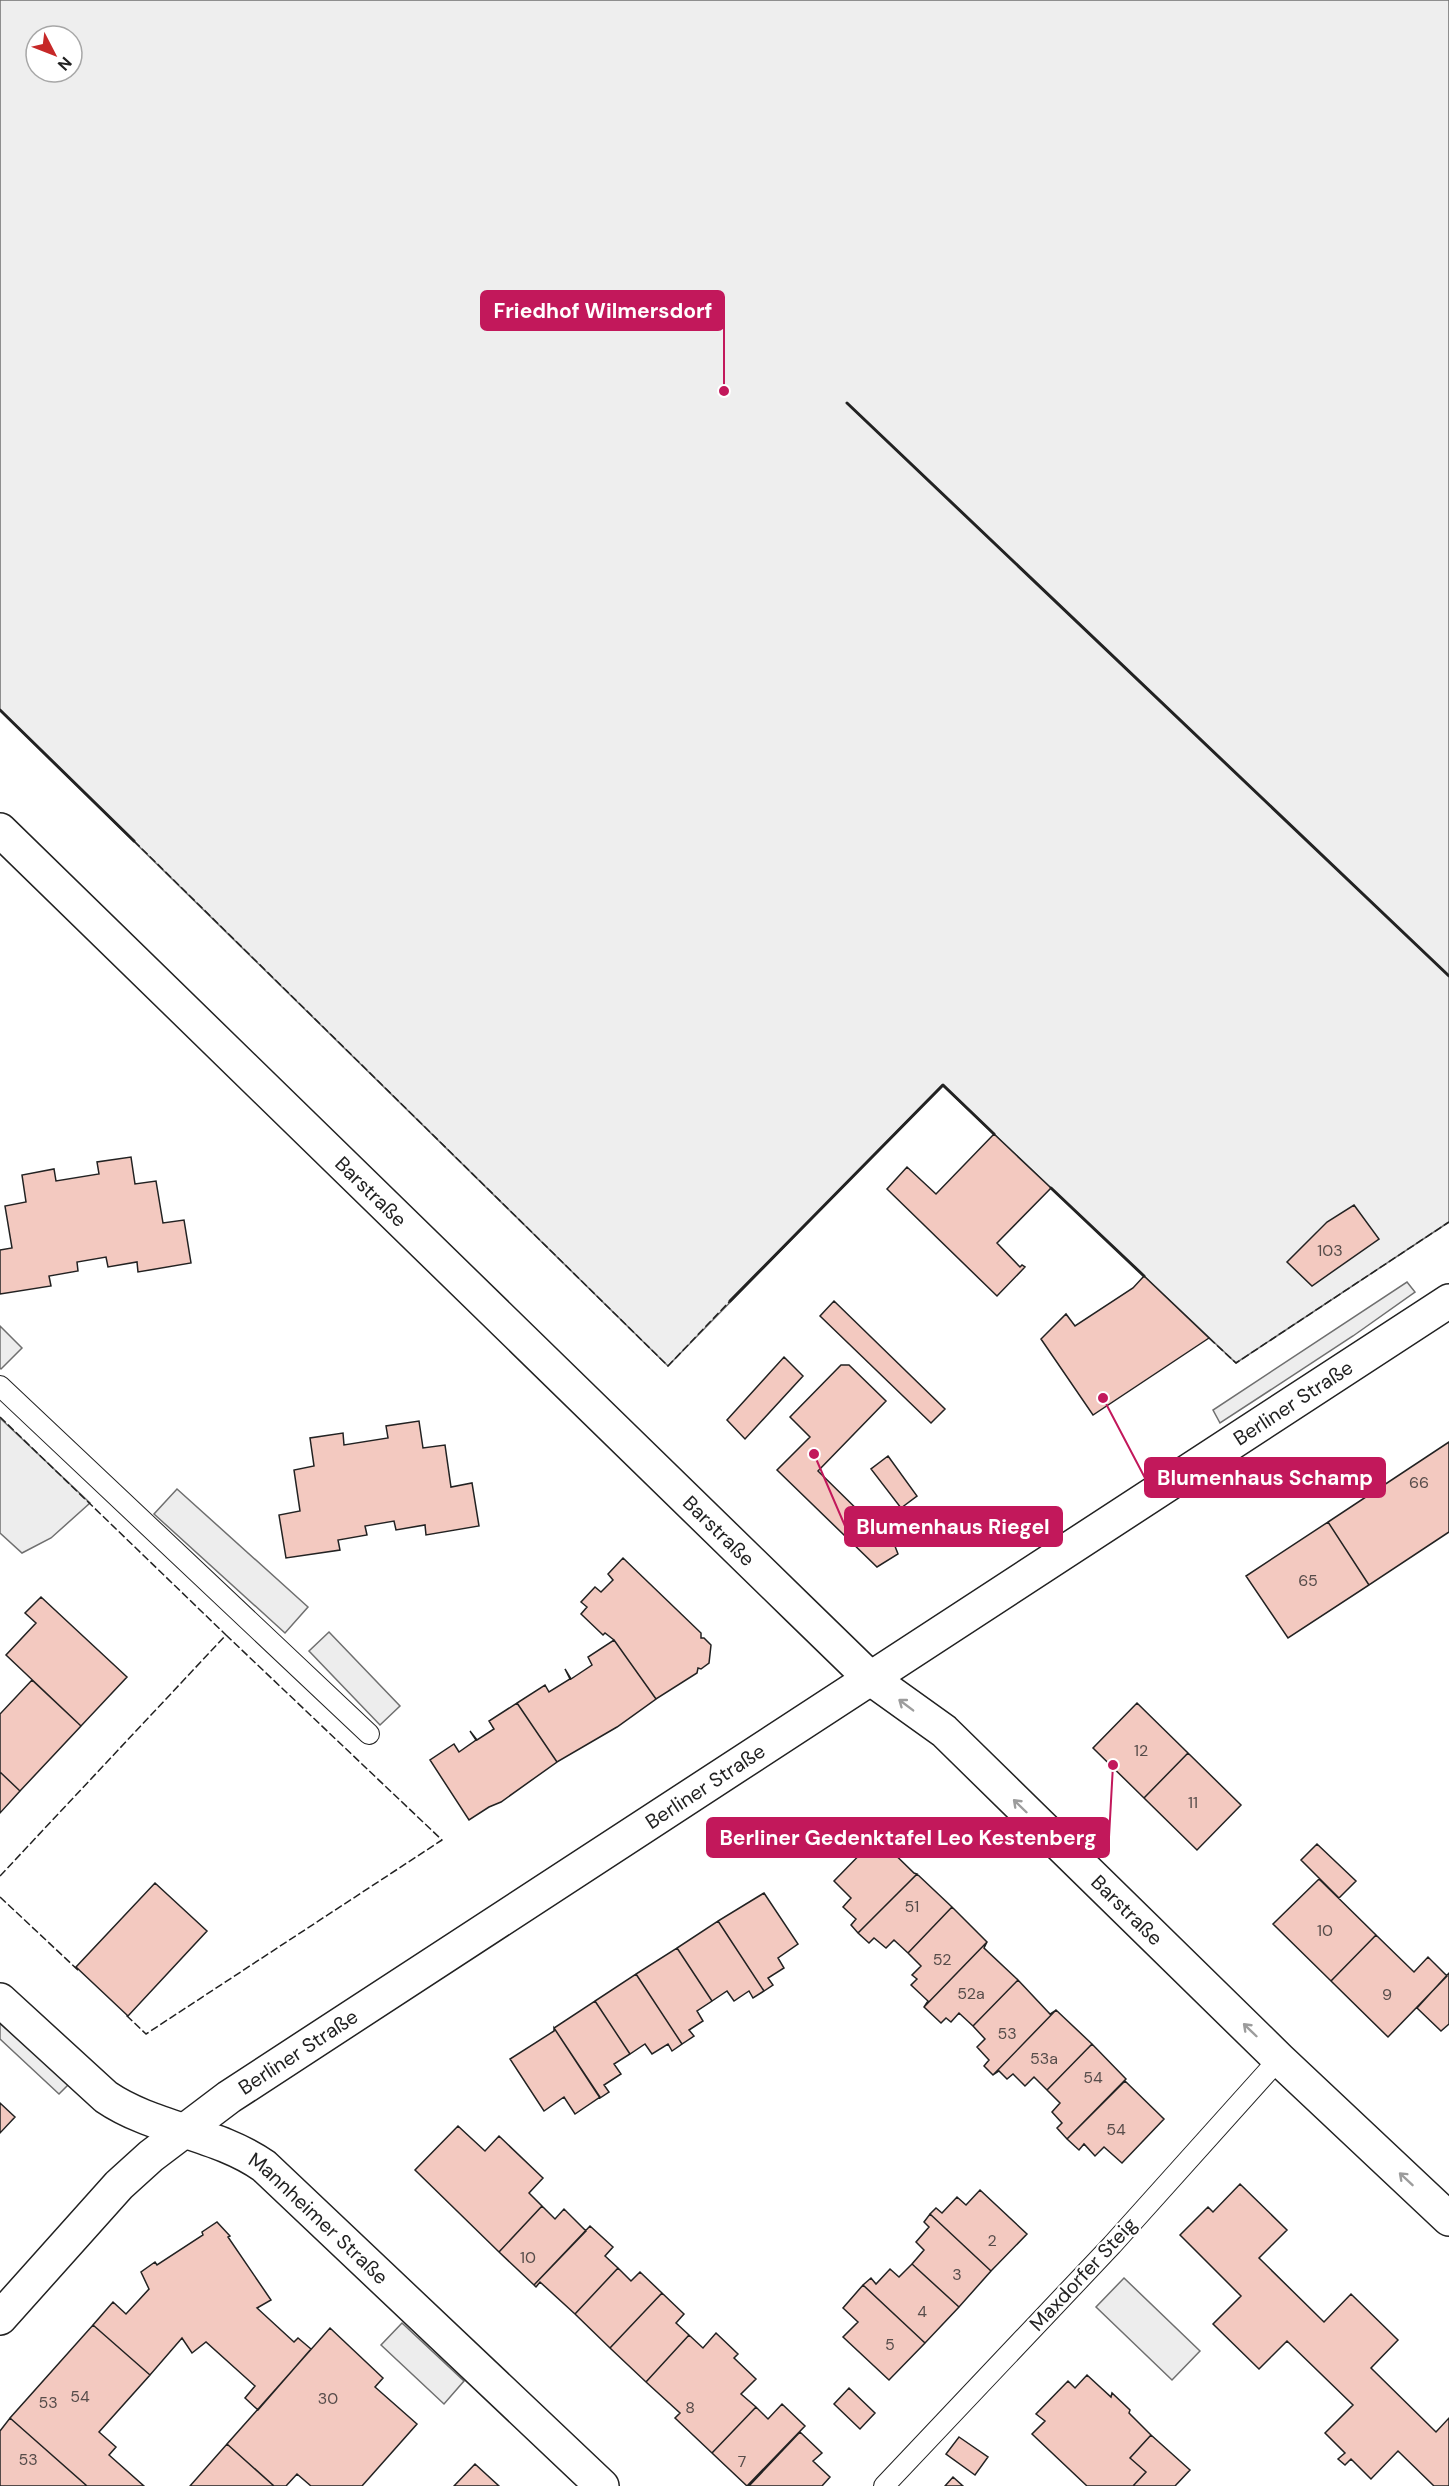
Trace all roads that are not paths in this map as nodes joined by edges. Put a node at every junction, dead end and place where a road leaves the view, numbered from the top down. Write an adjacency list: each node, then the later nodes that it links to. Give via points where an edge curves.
1 (0, 830): 4 (street, Barstraße)
2 (1449, 1301): 4 (street, Berliner Straße)
3 (0, 1386): 5 (lane)
4 (870, 1678): 7 (street, Barstraße, one-way to 4, via 944,1731); 8 (street, Berliner Straße)
5 (369, 1734)
6 (0, 2000): 8 (street, Mannheimer Straße, via 106,2097 123,2109)
7 (1279, 2059): 9 (street, Barstraße, one-way to 7); 12 (lane, Maxdorfer Steig, via 1112,2245)
8 (184, 2130): 10 (street, Berliner Straße, via 113,2191); 11 (street, Mannheimer Straße, via 264,2166)
9 (1449, 2219)
10 (0, 2318)
11 (602, 2486)
12 (884, 2486)

